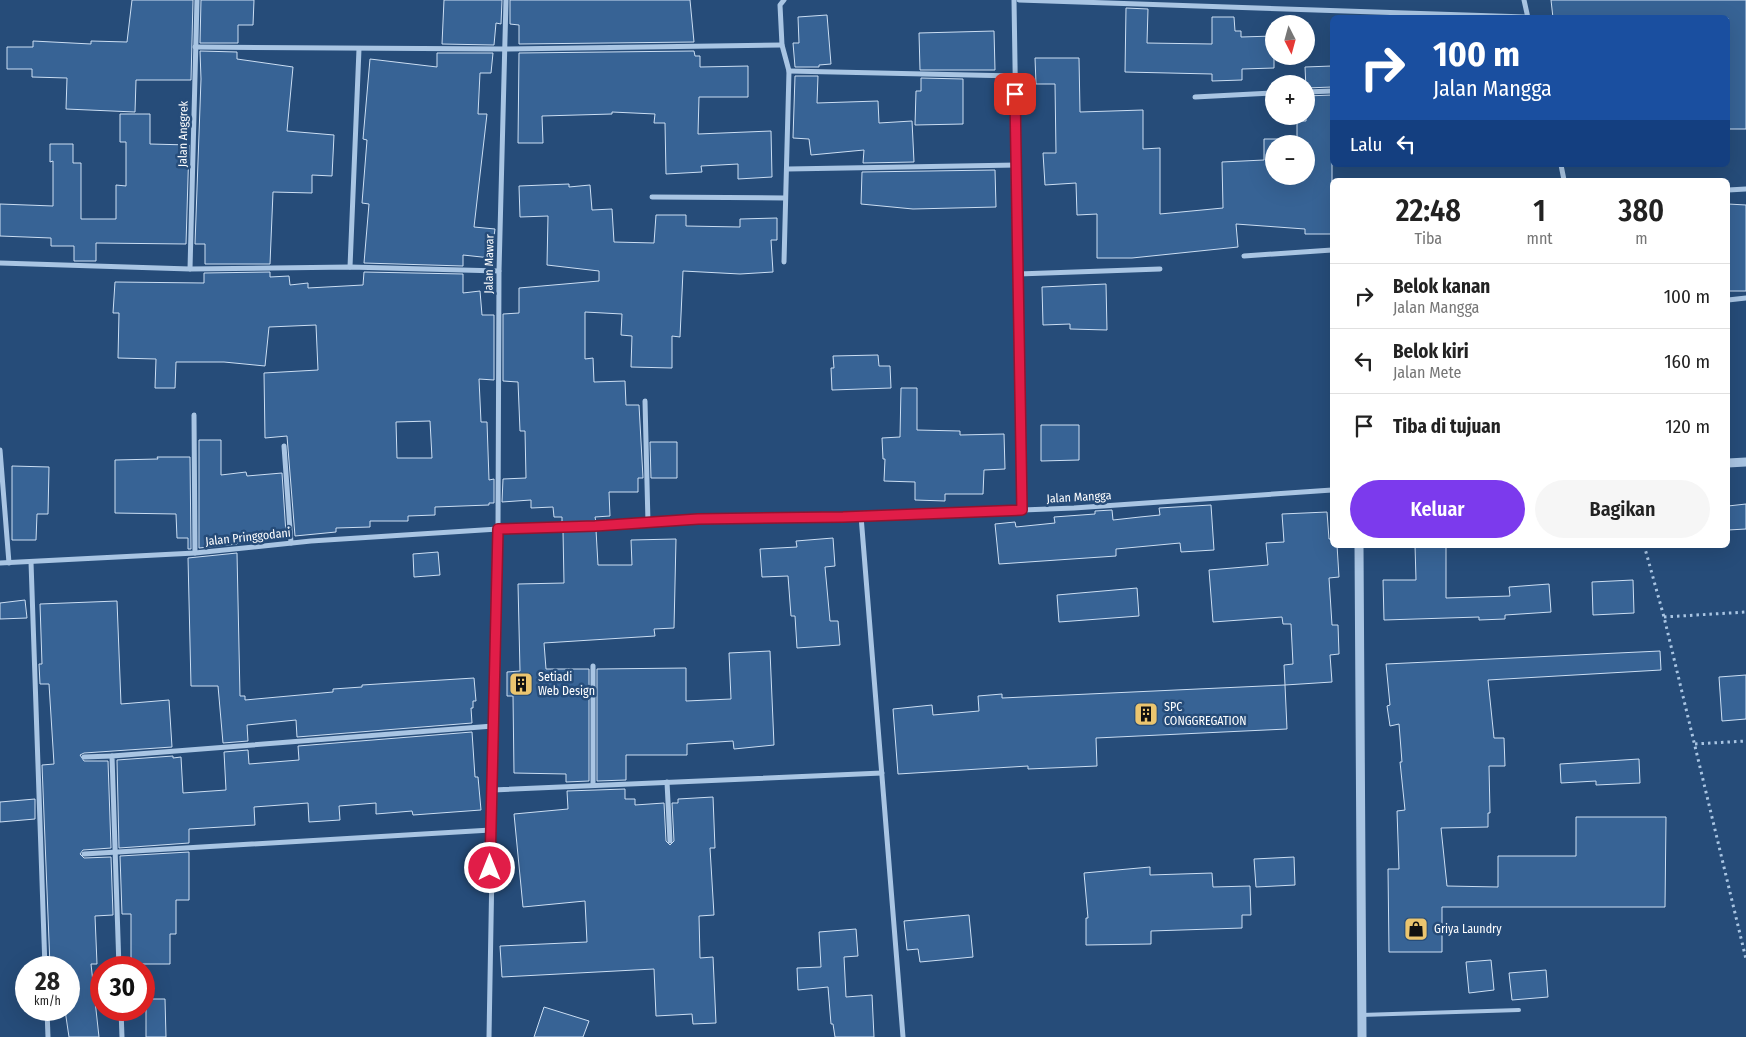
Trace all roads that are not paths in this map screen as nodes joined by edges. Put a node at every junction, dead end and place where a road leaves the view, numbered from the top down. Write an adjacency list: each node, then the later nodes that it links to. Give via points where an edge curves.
1 (197, 0): 10 (street, Jalan Anggrek)
2 (506, 0): 12 (street, Jalan Mawar)
3 (784, 0): 9 (street, via 780,5)
4 (1014, 0): 14 (street)
5 (1019, 0): 7 (street)
6 (1524, 0): 8 (street)
7 (1468, 15)
8 (1528, 15)
9 (782, 45): 12 (street); 13 (street)
10 (195, 47): 11 (street); 30 (street, Jalan Anggrek)
11 (358, 49): 12 (street); 29 (street)
12 (505, 49): 32 (street, Jalan Mawar)
13 (789, 71): 14 (street); 20 (street)
14 (1015, 76): 19 (street)
15 (1330, 91): 16 (street)
16 (1315, 92)
17 (1265, 93): 18 (street)
18 (1195, 97)
19 (1017, 165): 20 (street); 33 (street)
20 (788, 169): 24 (street)
21 (1730, 190): 22 (street)
22 (1746, 190)
23 (652, 197): 24 (street)
24 (785, 198): 27 (street)
25 (1330, 250): 26 (street)
26 (1244, 256)
27 (784, 262)
28 (0, 263): 30 (street)
29 (350, 267): 30 (street); 32 (street)
30 (190, 269)
31 (1160, 269): 33 (street)
32 (499, 271): 46 (street, Jalan Mawar)
33 (1018, 274): 43 (street)
34 (1746, 298): 35 (street)
35 (1730, 300)
36 (645, 401): 45 (street)
37 (194, 415): 49 (street)
38 (284, 446): 47 (street)
39 (0, 450): 52 (street)
40 (1746, 462): 41 (street)
41 (1730, 463)
42 (1330, 490): 43 (street, Jalan Mangga)
43 (1022, 510): 44 (street, Jalan Mangga)
44 (861, 516): 45 (street, Jalan Mangga); 57 (street)
45 (648, 523): 46 (street, Jalan Mangga)
46 (498, 529): 47 (street, Jalan Pringgodani); 54 (street, Jalan Mawar)
47 (291, 543): 49 (street, Jalan Pringgodani)
48 (1359, 548): 68 (street)
49 (195, 553): 50 (street, Jalan Pringgodani)
50 (31, 562): 52 (street, Jalan Pringgodani); 65 (street)
51 (0, 563): 52 (street, Jalan Pringgodani)
52 (9, 563)
53 (593, 666): 59 (street)
54 (493, 726): 55 (street); 60 (street, Jalan Mawar)
55 (112, 756): 56 (street); 63 (street)
56 (84, 757)
57 (882, 773): 58 (street); 74 (street)
58 (667, 782): 59 (street); 62 (street)
59 (593, 785): 60 (street)
60 (493, 790): 61 (street, Jalan Mawar)
61 (491, 830): 63 (street); 73 (street, Jalan Mawar)
62 (670, 841)
63 (115, 852): 64 (street); 66 (street)
64 (84, 854)
65 (45, 956)
66 (119, 956)
67 (1519, 1010): 68 (lane)
68 (1362, 1015): 75 (street)
69 (47, 1021): 71 (street)
70 (121, 1021): 72 (street)
71 (48, 1037)
72 (122, 1037)
73 (489, 1037)
74 (903, 1037)
75 (1362, 1037)

